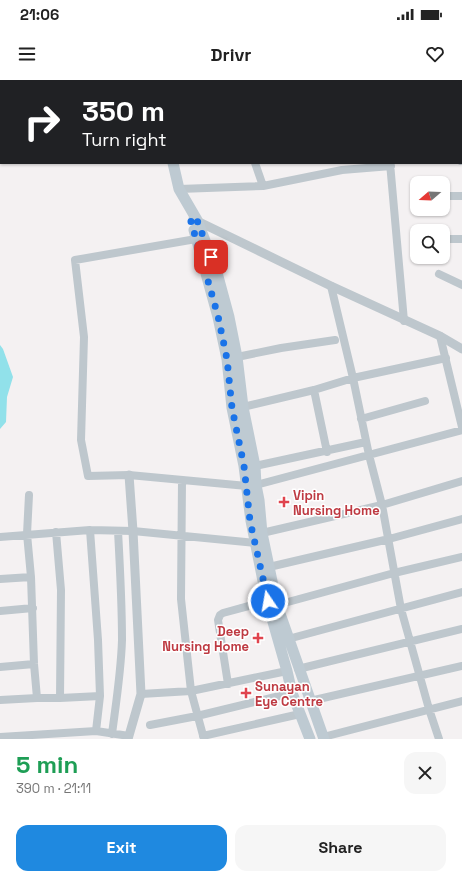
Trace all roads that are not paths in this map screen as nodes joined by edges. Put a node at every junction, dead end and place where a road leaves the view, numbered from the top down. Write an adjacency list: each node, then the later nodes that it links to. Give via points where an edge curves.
1 (173, 164): 5 (main road)
2 (255, 164): 4 (street)
3 (391, 164): 4 (street, via 342,170); 15 (street)
4 (263, 186): 5 (street)
5 (179, 189): 8 (main road)
6 (450, 196): 7 (street)
7 (462, 196)
8 (193, 219): 9 (main road); 14 (street); 19 (main road, via 216,269)
9 (196, 239): 32 (street, via 76,260 84,337 81,440 88,476); 35 (main road, via 218,316 227,359 232,408 244,466)
10 (450, 239): 11 (street)
11 (462, 239)
12 (439, 274): 13 (street)
13 (462, 285)
14 (331, 286): 15 (street); 21 (street)
15 (404, 321): 16 (street)
16 (440, 336): 18 (street); 20 (street)
17 (335, 340): 19 (street)
18 (462, 349)
19 (237, 357): 24 (main road)
20 (446, 358): 21 (street); 26 (street)
21 (353, 378): 22 (street); 25 (street)
22 (314, 390): 24 (street); 29 (street)
23 (425, 401): 25 (street)
24 (243, 407): 31 (main road)
25 (361, 418): 28 (street)
26 (462, 427)
27 (462, 430): 30 (street)
28 (366, 442): 29 (street); 30 (street)
29 (327, 452): 31 (street)
30 (369, 455): 35 (street); 37 (street)
31 (255, 466): 35 (main road)
32 (129, 475): 33 (street); 41 (street)
33 (182, 481): 35 (street); 44 (street)
34 (462, 481): 37 (street)
35 (251, 485): 46 (main road, via 250,521)
36 (29, 495): 43 (street)
37 (382, 505): 46 (street); 47 (street)
38 (462, 519): 47 (street)
39 (90, 530): 40 (street); 42 (street); 70 (street)
40 (118, 531): 41 (street); 81 (street, via 122,642)
41 (134, 531): 44 (street); 69 (street)
42 (56, 532): 43 (street); 72 (street, via 61,590)
43 (27, 534): 45 (street); 51 (street)
44 (182, 536): 46 (street); 67 (street, via 181,599)
45 (0, 537)
46 (259, 538): 49 (main road); 54 (main road)
47 (389, 539): 49 (street); 50 (street)
48 (462, 557): 50 (street)
49 (269, 567): 54 (main road)
50 (394, 573): 54 (street); 56 (street)
51 (31, 577): 52 (street); 55 (street)
52 (0, 579)
53 (462, 592): 56 (street)
54 (272, 603): 59 (main road); 64 (main road); 66 (street, via 220,615 218,620)
55 (33, 608): 57 (street); 61 (street)
56 (401, 609): 59 (street); 60 (street)
57 (0, 611)
58 (462, 629): 60 (street)
59 (288, 639): 64 (main road)
60 (410, 642): 64 (street); 65 (street)
61 (34, 664): 63 (street); 71 (street)
62 (462, 666): 65 (street)
63 (0, 667)
64 (293, 670): 66 (street); 68 (main road); 74 (main road)
65 (420, 676): 74 (street); 76 (street)
66 (228, 684): 67 (street)
67 (191, 691): 69 (street); 78 (street)
68 (292, 693): 77 (main road); 78 (street)
69 (141, 694): 83 (street)
70 (100, 696): 72 (street); 80 (street)
71 (37, 698): 72 (street); 73 (street)
72 (60, 698)
73 (0, 700)
74 (310, 701): 85 (main road)
75 (462, 701): 76 (street)
76 (429, 710): 85 (street); 87 (street)
77 (300, 714): 84 (street); 86 (main road)
78 (197, 716): 79 (street); 84 (street)
79 (150, 725)
80 (96, 732): 81 (street); 82 (street)
81 (112, 734): 83 (street)
82 (0, 737)
83 (129, 737)
84 (204, 738)
85 (323, 738)
86 (310, 739)
87 (439, 739)

